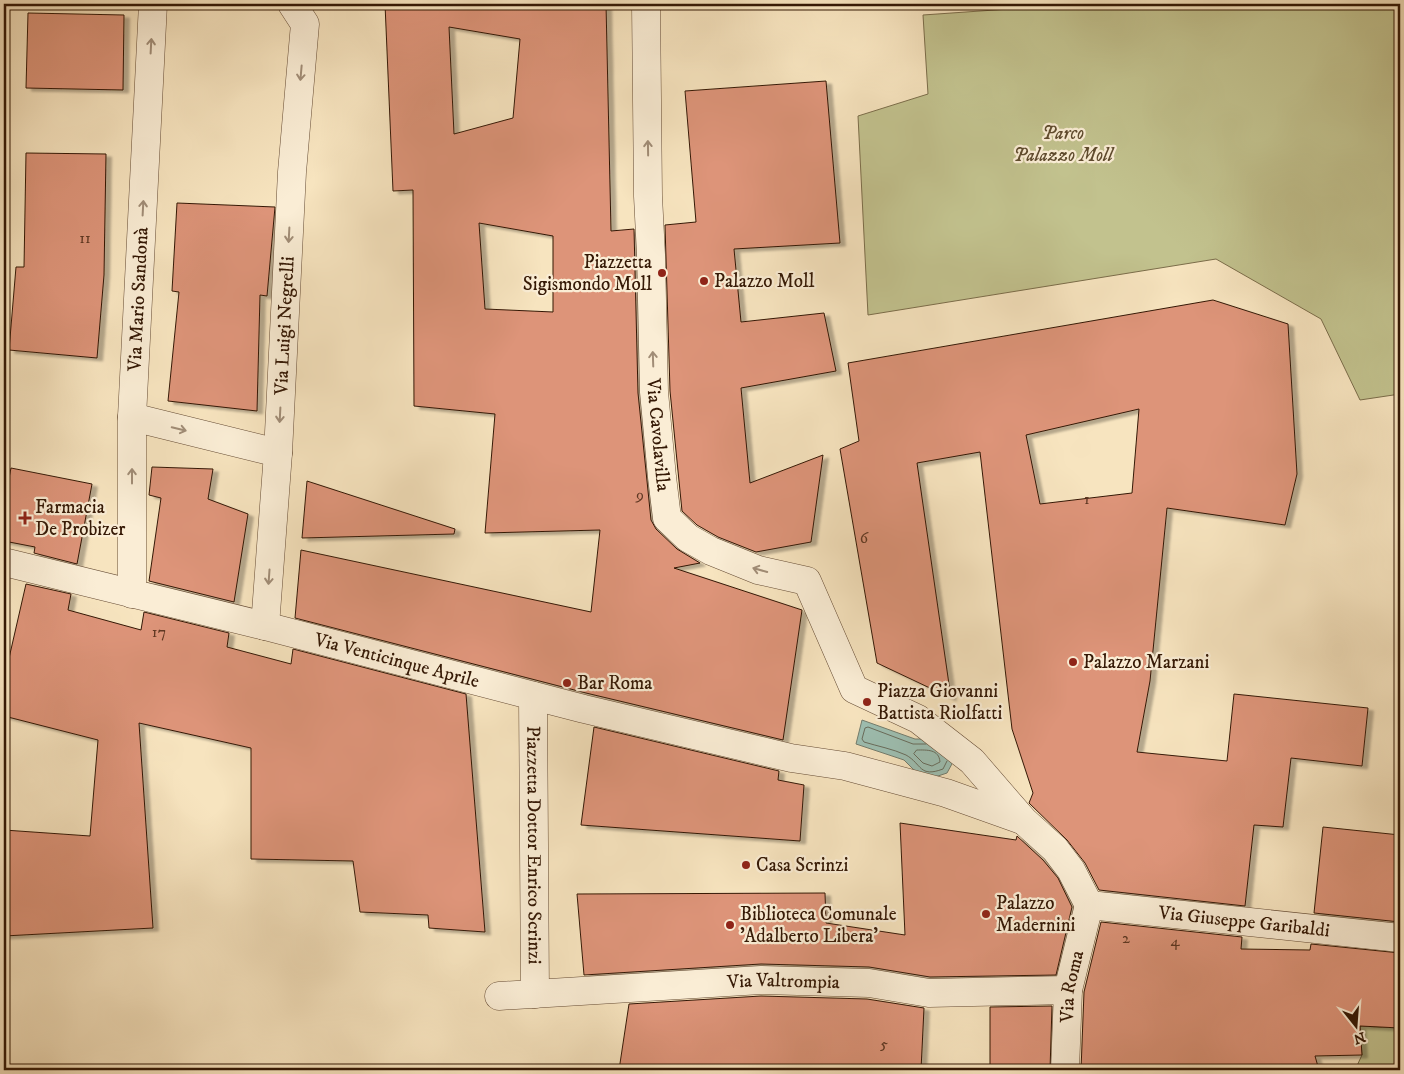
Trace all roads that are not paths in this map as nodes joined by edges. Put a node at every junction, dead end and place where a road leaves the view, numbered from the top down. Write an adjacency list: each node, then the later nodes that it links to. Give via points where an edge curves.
1 (153, 4): 4 (street, Via Mario Sandonà, one-way to 1)
2 (646, 4): 10 (street, Via Cavolavilla, one-way to 2, via 972,761 926,725 854,689 807,581 758,570 711,552 688,538 667,518 654,392)
3 (298, 14): 5 (street, Via Luigi Negrelli, one-way to 5)
4 (132, 417): 5 (street, one-way to 5); 7 (street, Via Mario Sandonà, one-way to 4)
5 (278, 453): 8 (street, Via Luigi Negrelli, one-way to 8)
6 (4, 562): 7 (street, Via Venticinque Aprile)
7 (132, 594): 8 (street, Via Venticinque Aprile)
8 (265, 626): 9 (street, Via Venticinque Aprile)
9 (533, 696): 10 (street, Via Venticinque Aprile, via 791,758 845,766 946,792); 14 (street, Piazzetta Dottor Enrico Scrinzi)
10 (1024, 821): 11 (street, via 1061,856)
11 (1089, 905): 12 (street, Via Giuseppe Garibaldi); 13 (street, Via Roma)
12 (1400, 938)
13 (1068, 990): 14 (street, Via Valtrompia, via 929,993 869,983 761,980); 16 (street, Via Roma)
14 (535, 994): 15 (street, Via Valtrompia)
15 (499, 996)
16 (1065, 1070)

